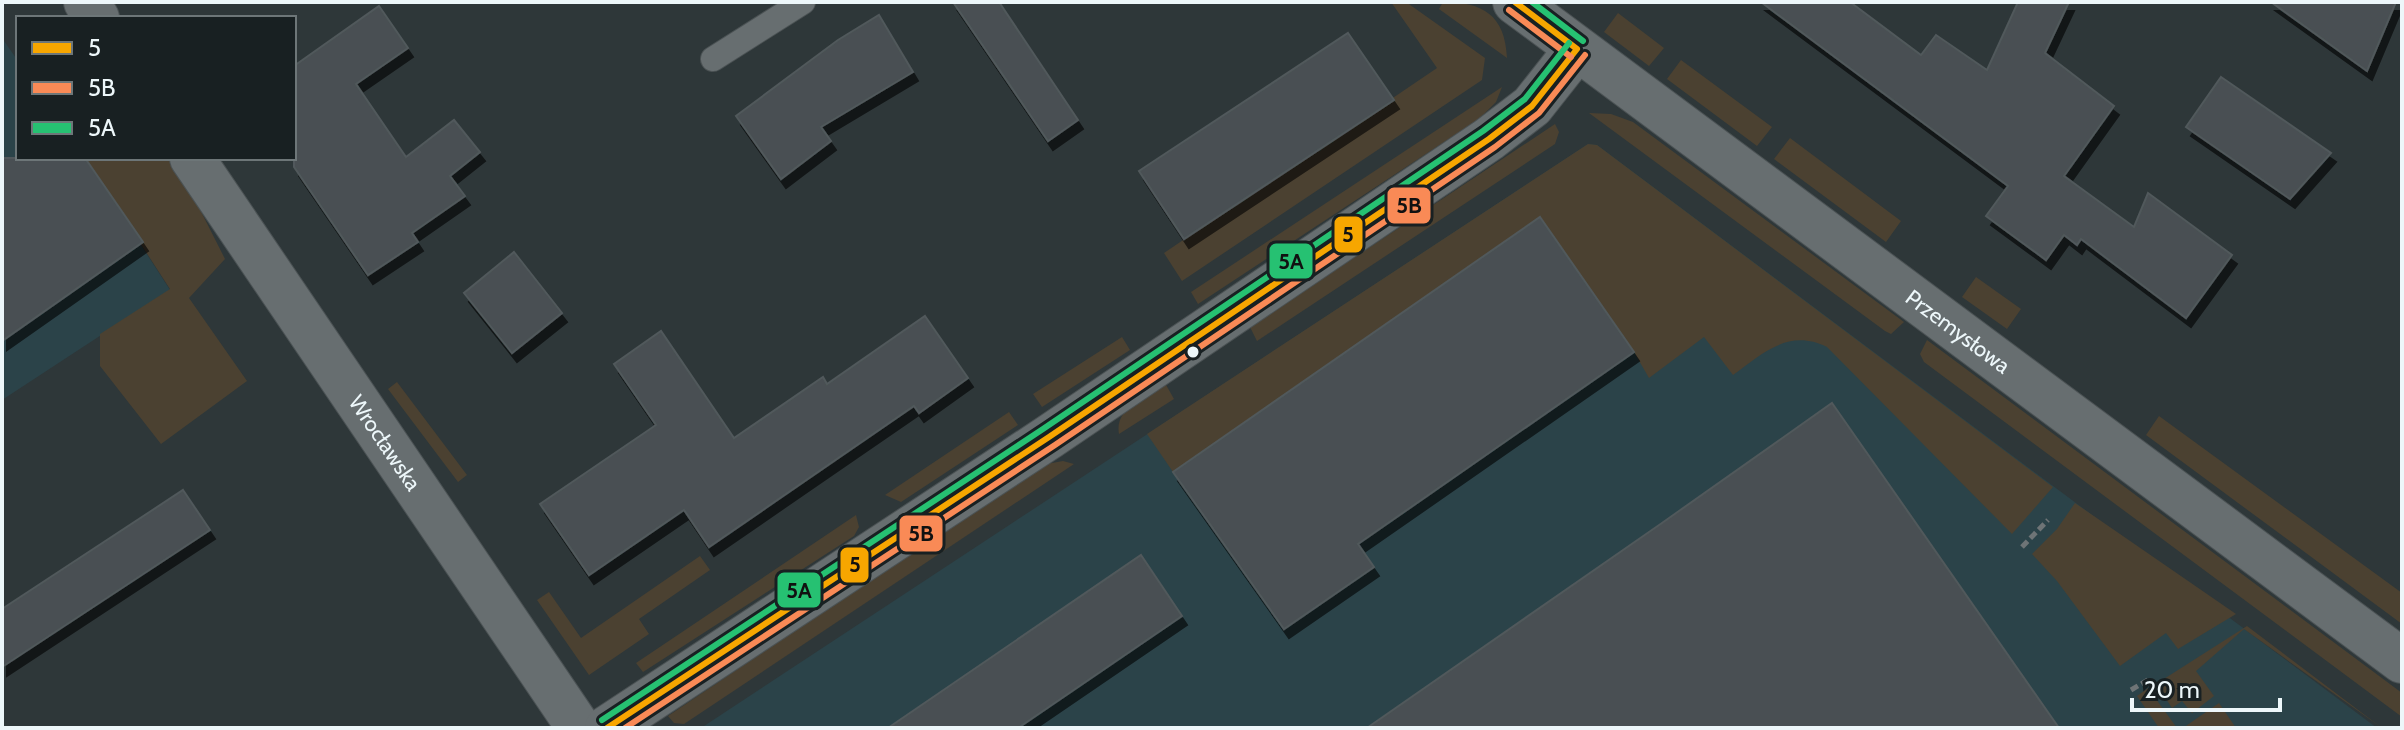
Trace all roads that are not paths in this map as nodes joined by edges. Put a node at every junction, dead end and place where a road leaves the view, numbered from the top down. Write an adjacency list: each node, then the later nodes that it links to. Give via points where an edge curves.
1 (803, 2): 4 (lane)
2 (1515, 2): 3 (street, Przemysłowa)
3 (1577, 49): 6 (street, Przemysłowa); 8 (street, via 1532,106 1477,148)
4 (713, 59)
5 (193, 160): 7 (street, Wrocławska)
6 (2402, 661)
7 (579, 728)
8 (607, 728)

